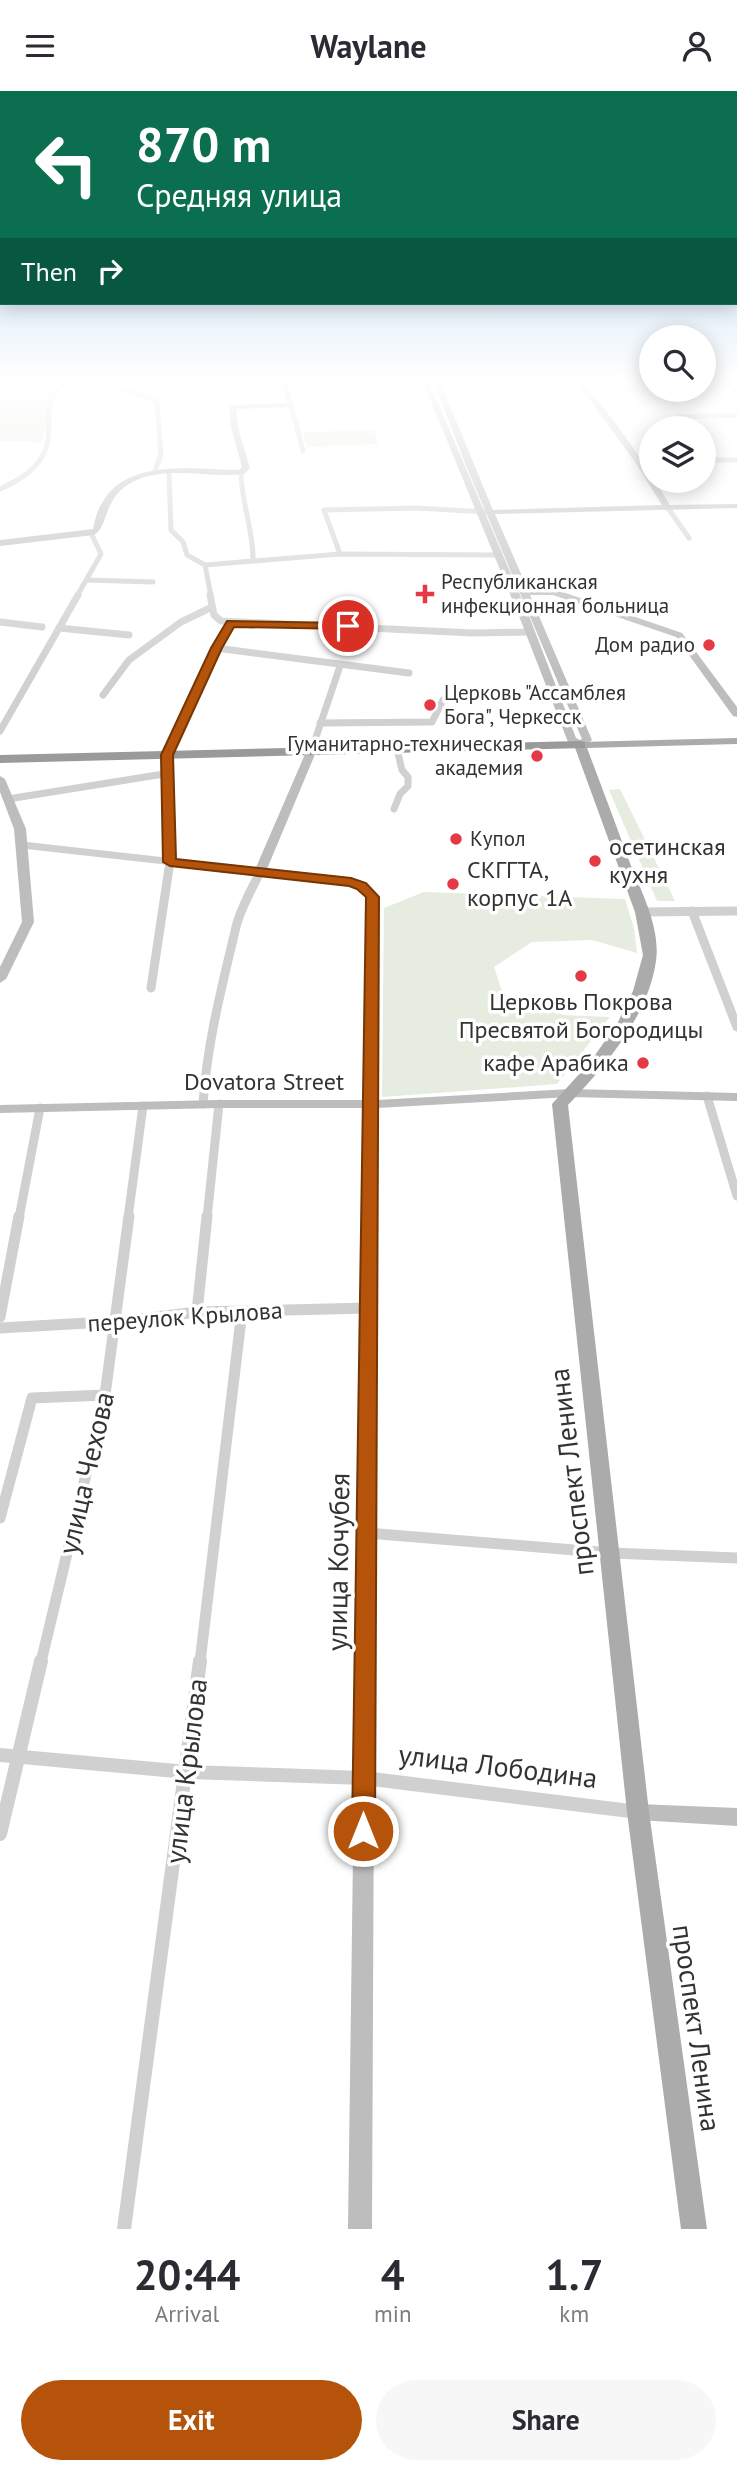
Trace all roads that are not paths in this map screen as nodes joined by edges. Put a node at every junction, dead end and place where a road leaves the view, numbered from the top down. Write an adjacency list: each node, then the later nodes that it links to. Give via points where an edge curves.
1 (126, 482): 10 (street, via 103,507 97,530)
2 (169, 482): 16 (street, via 171,530 183,542 187,555)
3 (241, 482): 15 (street)
4 (472, 482): 9 (street, проспект Ленина)
5 (475, 482): 9 (street, проспект Ленина)
6 (651, 482): 8 (street)
7 (737, 506): 8 (street)
8 (668, 508): 9 (street); 11 (street)
9 (486, 512): 13 (street, via 324,510); 14 (street, проспект Ленина); 19 (street, проспект Ленина)
10 (91, 533): 12 (street); 17 (street, via 101,554)
11 (689, 538)
12 (0, 543)
13 (340, 554): 14 (street); 15 (street)
14 (499, 555): 25 (street, проспект Ленина)
15 (253, 561): 16 (street)
16 (205, 565): 20 (street)
17 (87, 580): 18 (street); 24 (street)
18 (153, 582)
19 (525, 593): 32 (street, via 554,592 679,635); 36 (street, проспект Ленина, via 587,740)
20 (212, 607): 22 (street, via 217,618); 30 (street, via 181,622 129,660)
21 (0, 622): 23 (street)
22 (231, 624): 25 (street); 27 (street)
23 (42, 627)
24 (59, 628): 26 (street); 34 (street)
25 (531, 632): 36 (street, проспект Ленина, via 572,740)
26 (129, 635)
27 (216, 648): 28 (street); 39 (street)
28 (340, 666): 29 (street); 33 (street)
29 (409, 673)
30 (103, 695)
31 (443, 700): 33 (street, via 432,722)
32 (737, 714)
33 (320, 723): 38 (street)
34 (0, 731)
35 (737, 741): 36 (main road)
36 (580, 745): 37 (highway); 50 (main road, проспект Ленина)
37 (397, 749): 38 (highway); 44 (street, via 408,786)
38 (312, 752): 39 (highway); 47 (street)
39 (167, 755): 40 (highway); 41 (street)
40 (0, 759)
41 (170, 773): 43 (street); 46 (street)
42 (0, 780): 43 (street)
43 (8, 799): 45 (street)
44 (394, 809)
45 (22, 845): 46 (street); 51 (street, via 28,922)
46 (170, 862): 47 (street); 52 (street)
47 (260, 872): 57 (street, via 236,926 220,986); 59 (street, улица Кочубея, via 351,882 372,897)
48 (692, 911): 49 (street); 50 (street); 53 (street)
49 (737, 911)
50 (642, 912): 54 (main road, проспект Ленина, via 649,961 637,998 587,1077)
51 (0, 979)
52 (151, 988)
53 (737, 1027)
54 (570, 1093): 55 (street, Dovatora Street); 59 (street, Dovatora Street); 73 (main road, проспект Ленина, via 560,1104 561,1122)
55 (707, 1095): 56 (street, Dovatora Street); 63 (street)
56 (737, 1097)
57 (203, 1104): 58 (street, Dovatora Street); 60 (street, Dovatora Street)
58 (219, 1104): 59 (street, Dovatora Street); 66 (street)
59 (371, 1104): 64 (street, улица Кочубея)
60 (143, 1106): 61 (street, Dovatora Street); 68 (street, улица Чехова)
61 (40, 1108): 62 (street, Dovatora Street); 67 (street)
62 (0, 1109)
63 (737, 1196)
64 (369, 1308): 65 (street, переулок Крылова); 72 (street, улица Кочубея)
65 (242, 1311): 66 (street, переулок Крылова); 77 (street, улица Крылова)
66 (197, 1313): 68 (street, переулок Крылова)
67 (0, 1317)
68 (115, 1322): 69 (street, переулок Крылова); 70 (street, улица Чехова)
69 (0, 1328)
70 (105, 1395): 71 (street, via 32,1398); 76 (street, улица Чехова)
71 (0, 1518)
72 (367, 1533): 73 (street); 78 (street, улица Кочубея)
73 (611, 1553): 74 (street); 79 (main road, проспект Ленина)
74 (737, 1558)
75 (0, 1755): 76 (street, улица Лободина)
76 (20, 1756): 77 (street, улица Лободина); 81 (street, улица Чехова)
77 (187, 1772): 78 (street, улица Лободина); 82 (street, улица Крылова)
78 (364, 1778): 79 (street, улица Лободина); 83 (street, улица Кочубея)
79 (638, 1812): 80 (street, улица Лободина); 84 (main road, проспект Ленина)
80 (737, 1817)
81 (0, 1834)
82 (124, 2229)
83 (360, 2229)
84 (694, 2229)

